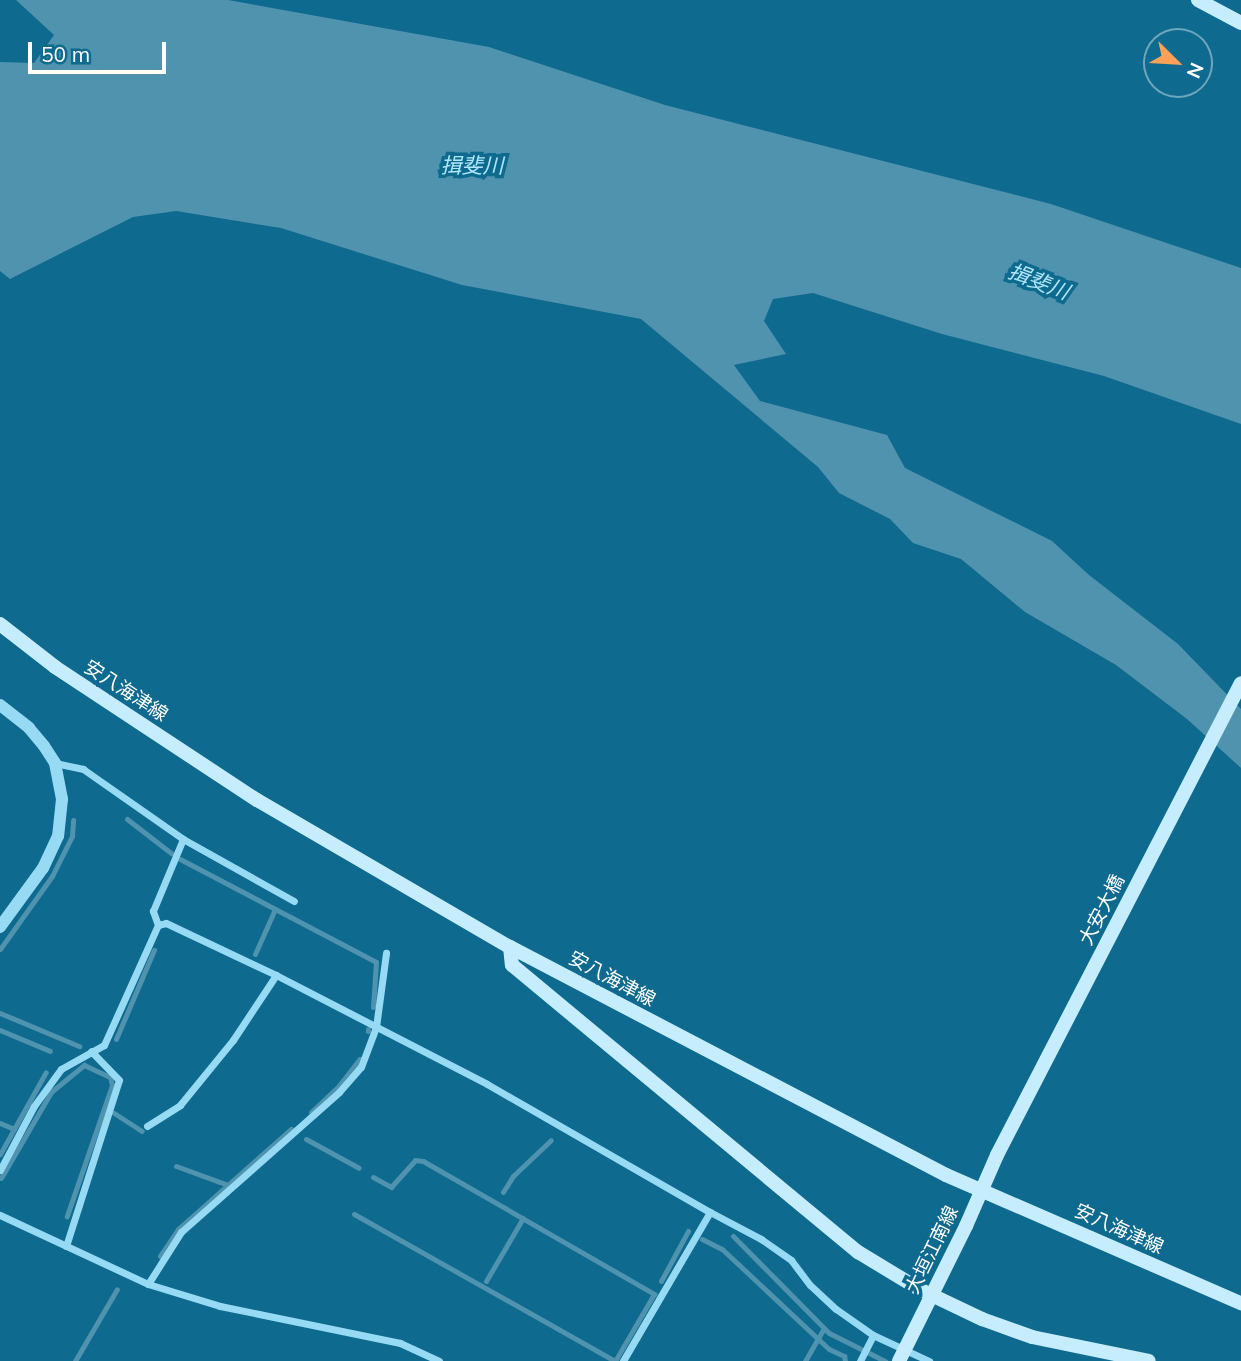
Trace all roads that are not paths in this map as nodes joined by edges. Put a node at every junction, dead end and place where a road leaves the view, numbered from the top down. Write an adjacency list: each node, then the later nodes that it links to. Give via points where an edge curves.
1 (1198, 0): 2 (main road)
2 (1241, 23)
3 (0, 624): 11 (main road, 安八海津線, via 55,667 257,800)
4 (1241, 683): 17 (main road, 大安大橋)
5 (0, 705): 6 (street, via 29,728)
6 (55, 763): 7 (street, via 83,769); 10 (street, via 62,799 58,836 43,868)
7 (183, 839): 8 (street); 9 (street, via 153,911)
8 (294, 901)
9 (158, 925): 13 (street, via 166,923); 15 (street, via 104,1045)
10 (0, 927)
11 (510, 947): 19 (main road, 安八海津線); 31 (main road, via 512,965 779,1190 867,1258 982,1320 1032,1337)
12 (386, 953): 14 (street)
13 (276, 975): 14 (street); 16 (street, via 233,1040 180,1105)
14 (376, 1027): 20 (street, via 487,1084); 23 (street, via 361,1067 339,1093 181,1232)
15 (91, 1051): 18 (street, via 61,1069 34,1106); 22 (street, via 119,1080)
16 (147, 1126)
17 (997, 1155): 19 (main road, 大垣江南線)
18 (0, 1170)
19 (983, 1191): 24 (main road, 安八海津線); 29 (main road, 大垣江南線)
20 (710, 1212): 25 (street, via 791,1260 836,1309); 27 (street)
21 (0, 1215): 22 (street)
22 (66, 1246): 23 (street)
23 (148, 1284): 26 (street, via 220,1306 400,1343)
24 (1241, 1303)
25 (873, 1335): 28 (street); 30 (street)
26 (439, 1361)
27 (622, 1361)
28 (860, 1361)
29 (899, 1361)
30 (929, 1361)
31 (1149, 1361)

